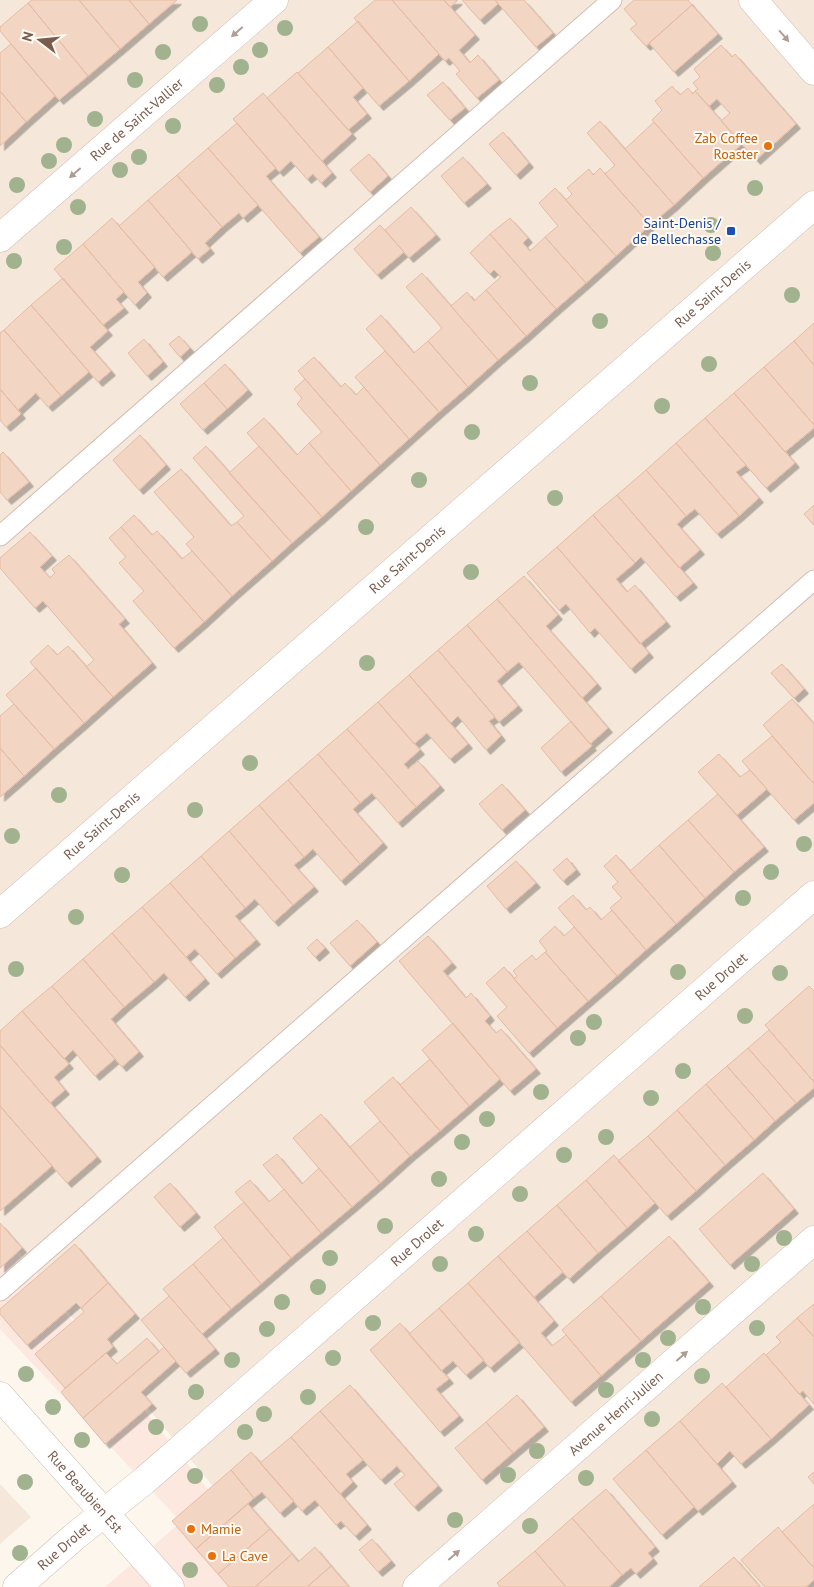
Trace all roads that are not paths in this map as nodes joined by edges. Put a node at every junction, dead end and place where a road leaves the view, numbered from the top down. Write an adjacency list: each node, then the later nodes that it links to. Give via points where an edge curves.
1 (274, 0): 6 (street, Rue de Saint-Vallier, one-way to 6)
2 (612, 0): 7 (lane)
3 (753, 0): 4 (street, one-way to 4)
4 (814, 71)
5 (814, 205): 10 (street, Rue Saint-Denis)
6 (0, 238)
7 (0, 536)
8 (814, 580): 12 (lane)
9 (814, 895): 14 (street, Rue Drolet)
10 (0, 914)
11 (814, 1240): 17 (street, Avenue Henri-Julien, one-way to 11)
12 (0, 1291)
13 (0, 1396): 14 (street, Rue Beaubien Est)
14 (105, 1512): 15 (street, Rue Drolet); 16 (street, Rue Beaubien Est)
15 (17, 1587)
16 (170, 1587)
17 (417, 1587)

